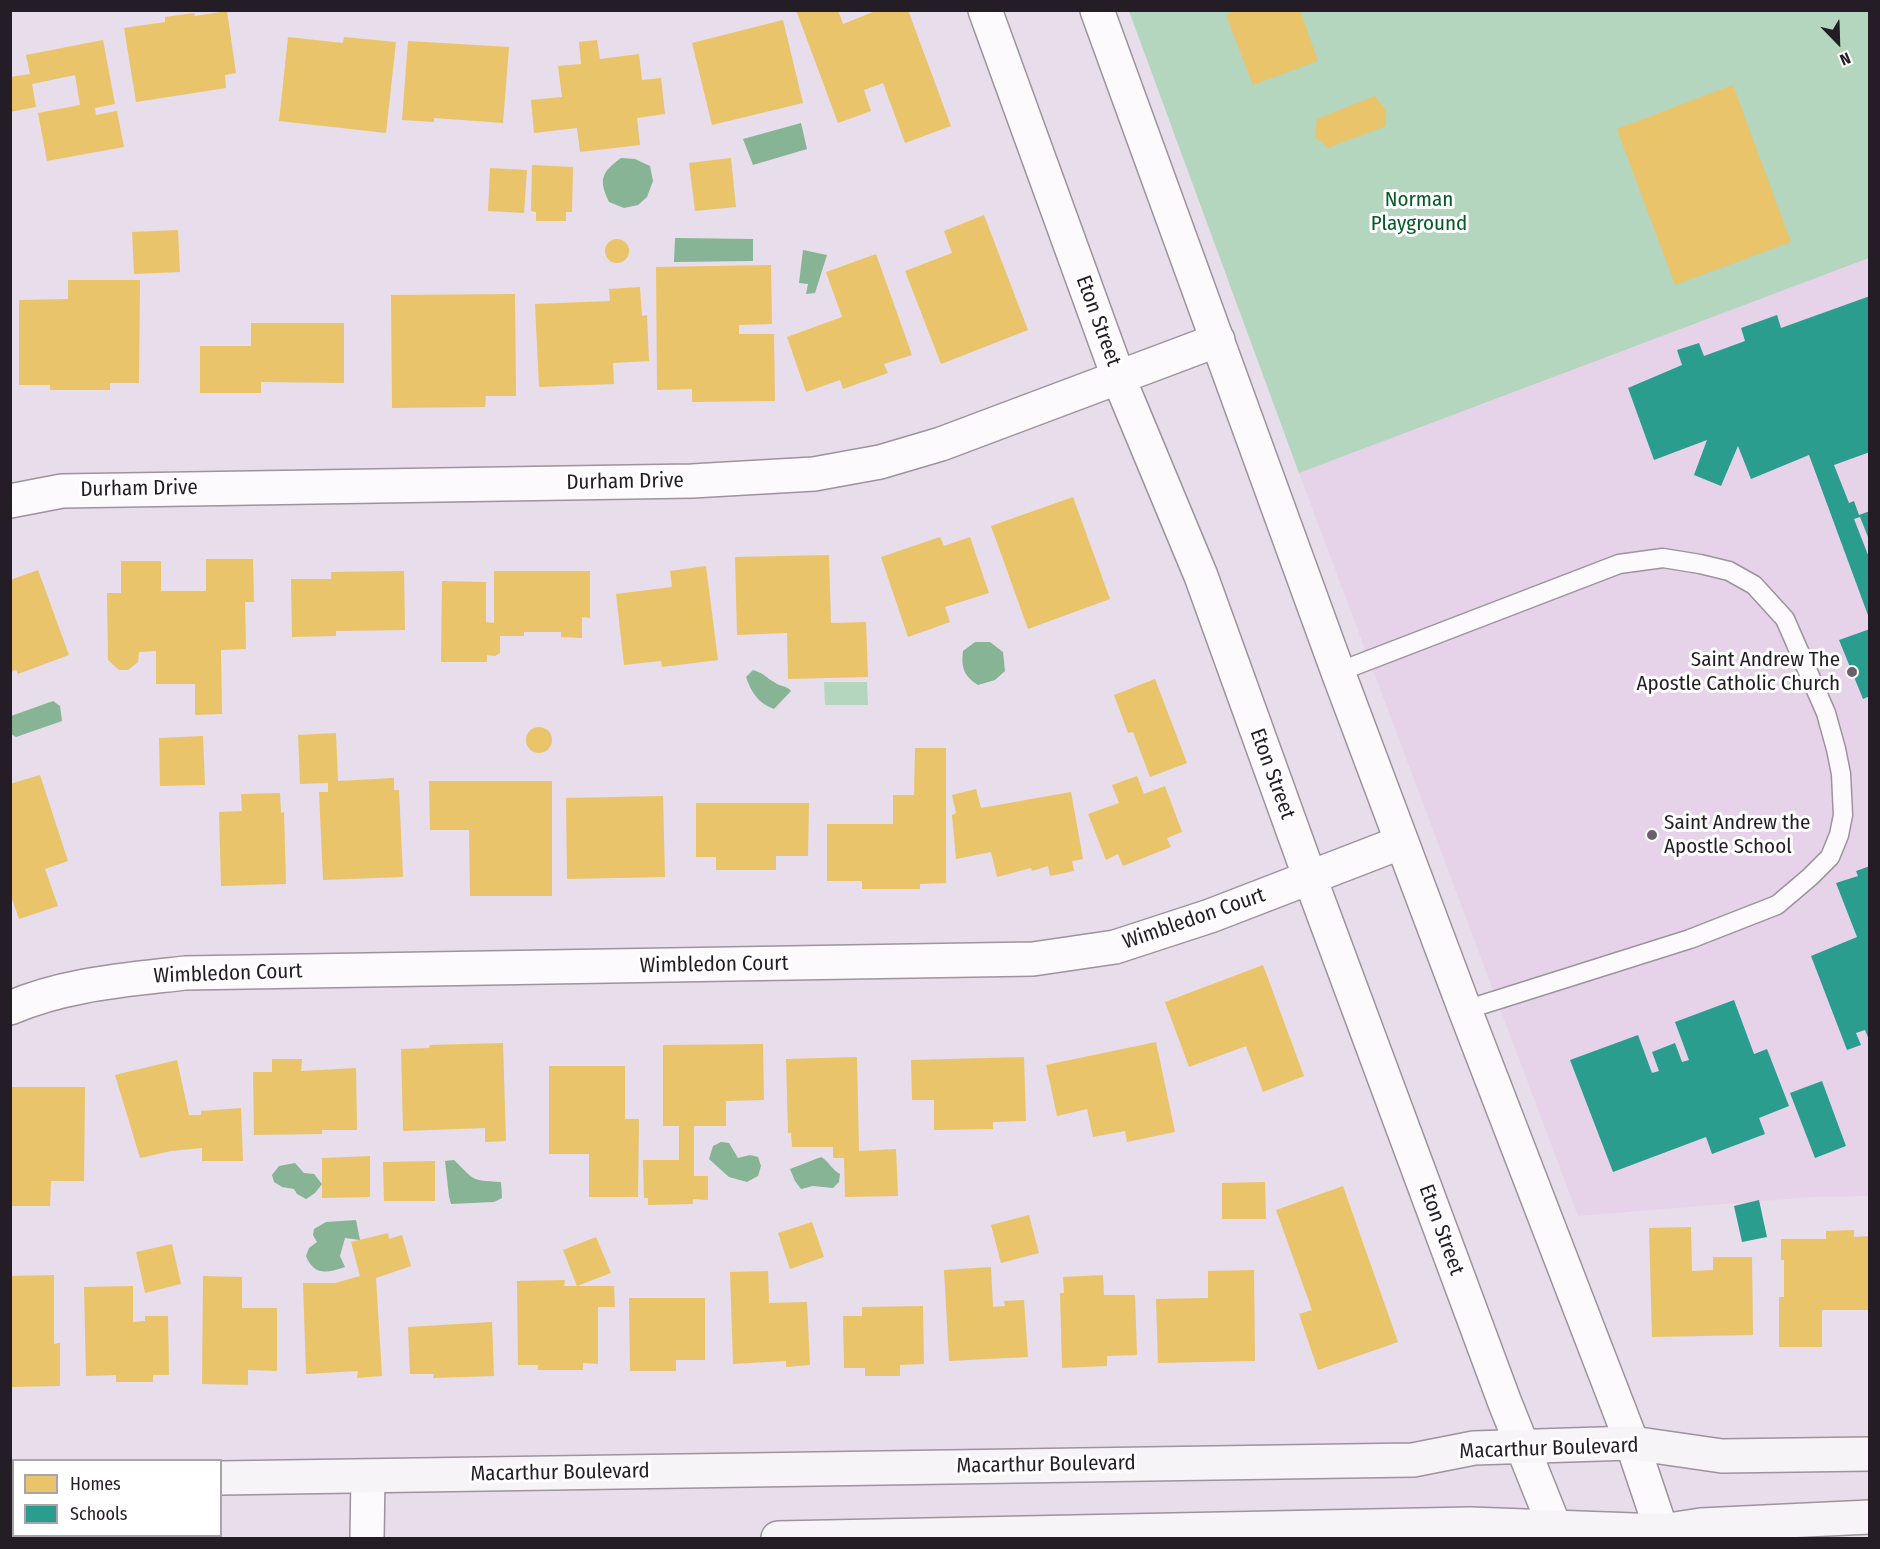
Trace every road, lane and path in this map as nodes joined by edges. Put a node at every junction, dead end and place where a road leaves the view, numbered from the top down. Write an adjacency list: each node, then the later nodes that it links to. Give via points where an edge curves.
1 (985, 10): 4 (street, Eton Street)
2 (1097, 10): 3 (street)
3 (1218, 340): 4 (street, Durham Drive); 6 (street)
4 (1119, 379): 5 (street, Durham Drive, via 941,444 880,462 814,474 692,481 62,491); 8 (street, Eton Street, via 1201,576)
5 (10, 501)
6 (1338, 672): 7 (street); 10 (lane, via 1619,564 1663,558 1729,571 1754,585 1785,619 1826,712 1841,774 1843,815 1839,835 1830,856 1777,905 1690,939)
7 (1402, 842): 8 (street, Wimbledon Court); 10 (street)
8 (1310, 878): 9 (street, Wimbledon Court, via 1115,947 1032,959 185,973 82,986); 12 (street, Eton Street)
9 (10, 1008)
10 (1465, 1010): 11 (street)
11 (1632, 1443): 12 (street, Macarthur Boulevard); 13 (street, Macarthur Boulevard, via 1722,1456); 18 (street)
12 (1521, 1448): 14 (street, Macarthur Boulevard, via 1474,1448 1413,1460); 17 (street, Eton Street)
13 (1869, 1454)
14 (368, 1477): 15 (street, Macarthur Boulevard); 19 (street)
15 (222, 1478)
16 (1869, 1517): 18 (street, via 1701,1526)
17 (1558, 1533): 18 (street); 20 (street, via 1479,1524)
18 (1663, 1535)
19 (368, 1539)
20 (778, 1539)

